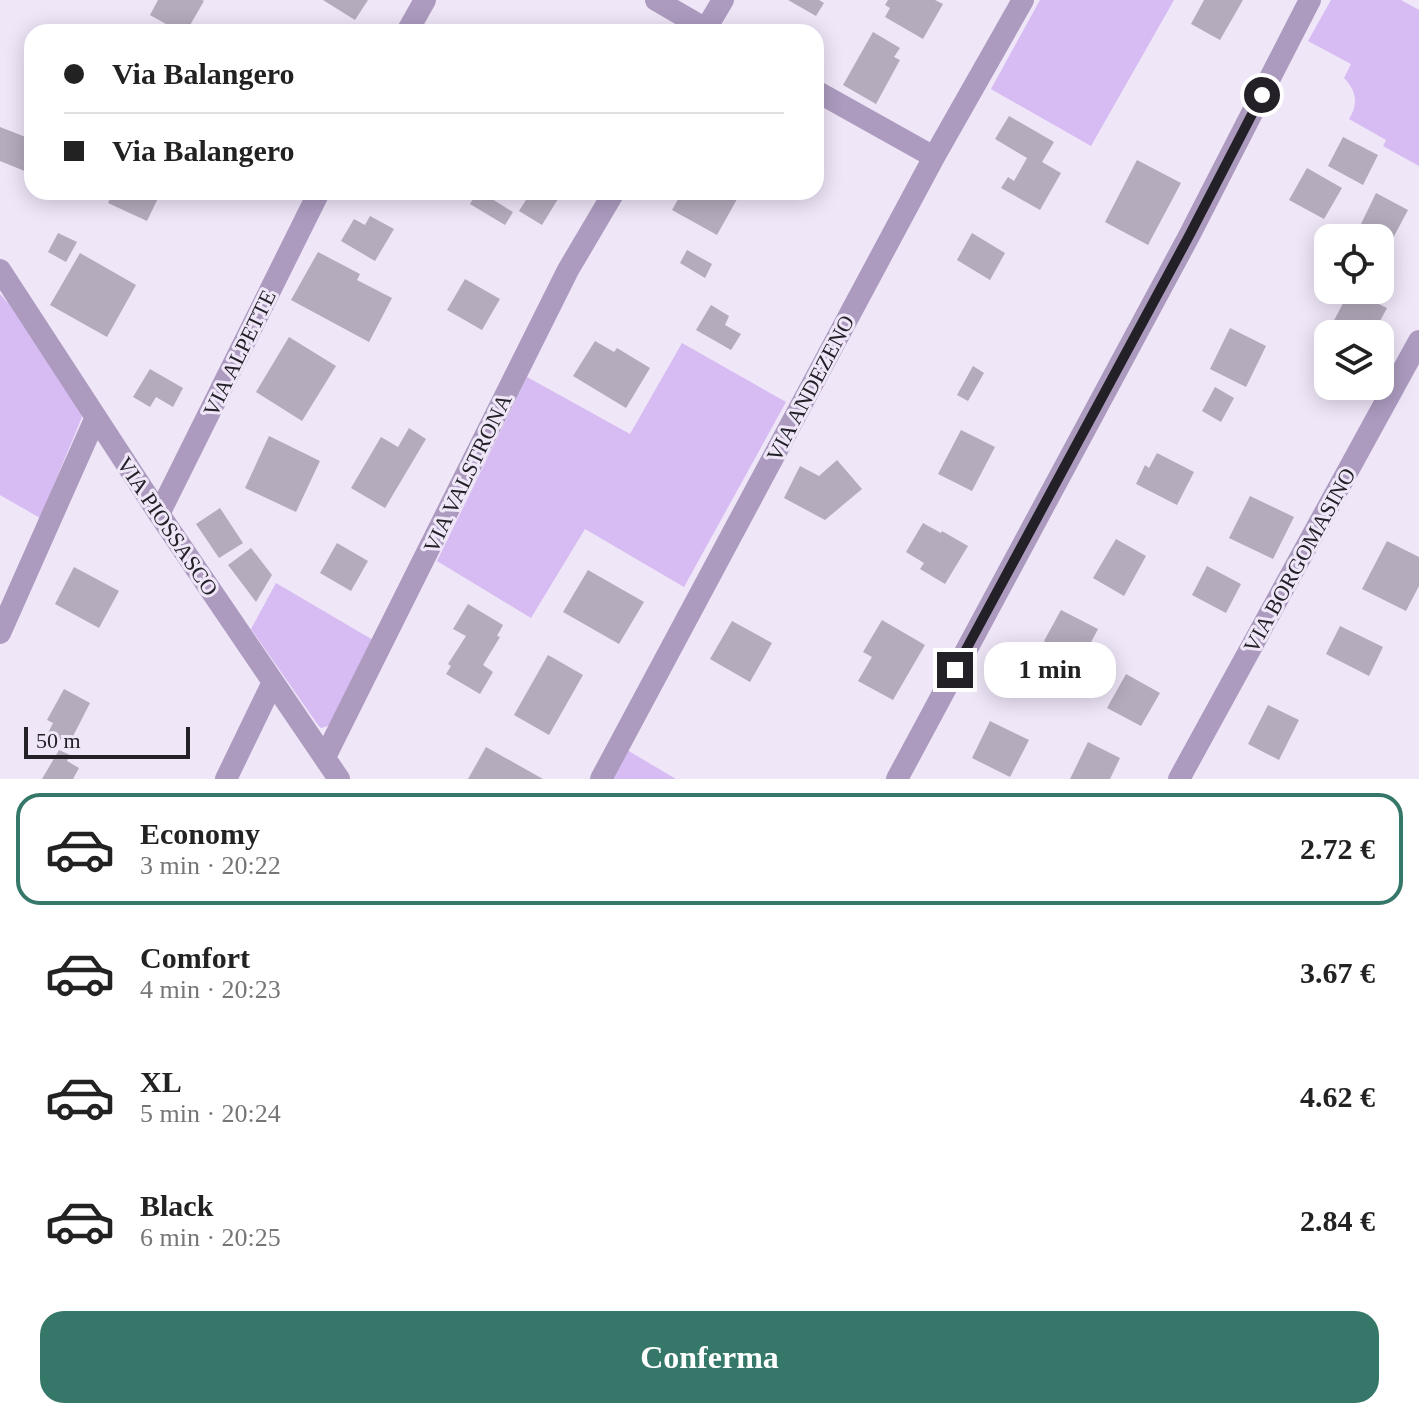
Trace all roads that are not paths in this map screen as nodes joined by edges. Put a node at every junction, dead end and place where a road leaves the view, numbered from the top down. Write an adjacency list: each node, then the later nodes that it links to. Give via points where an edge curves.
1 (425, 0): 6 (street)
2 (656, 0): 7 (street)
3 (723, 0): 8 (street)
4 (1023, 0): 10 (street, VIA ANDEZENO)
5 (1310, 0): 23 (street)
6 (412, 24)
7 (695, 24)
8 (711, 24)
9 (824, 95): 10 (street)
10 (934, 157): 22 (street, VIA ANDEZENO)
11 (315, 200): 16 (street, VIA ALPETTE)
12 (609, 200): 19 (street, VIA VALSTRONA, via 568,270)
13 (0, 270): 15 (street, VIA PIOSSASCO)
14 (1419, 341): 24 (street, VIA BORGOMASINO)
15 (96, 417): 16 (street, VIA PIOSSASCO); 17 (street)
16 (159, 514): 18 (street, VIA PIOSSASCO)
17 (0, 633)
18 (273, 682): 19 (street, VIA PIOSSASCO); 20 (street)
19 (325, 757): 21 (street, VIA PIOSSASCO)
20 (226, 779)
21 (339, 779)
22 (601, 779)
23 (897, 779)
24 (1179, 779)

